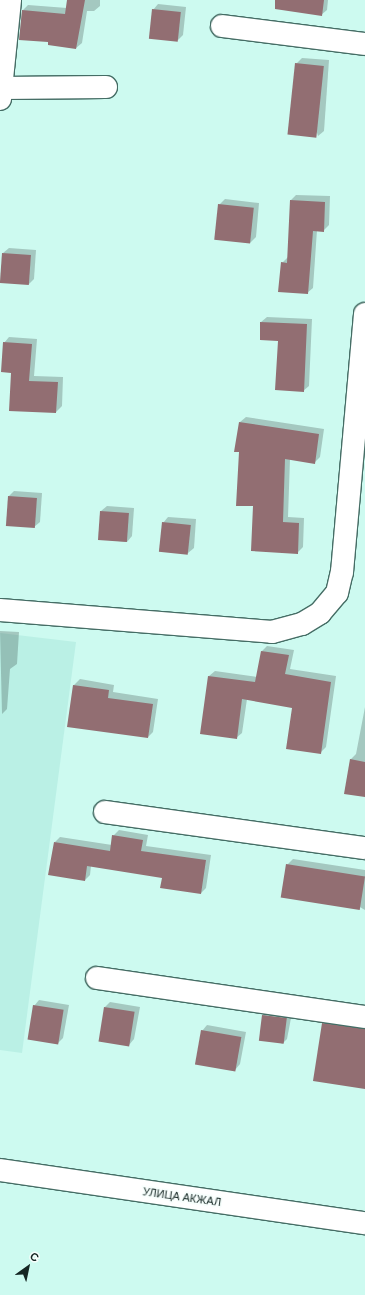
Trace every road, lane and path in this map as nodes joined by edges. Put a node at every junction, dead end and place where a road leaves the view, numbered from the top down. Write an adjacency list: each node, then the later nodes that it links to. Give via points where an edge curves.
1 (10, 0): 5 (street)
2 (222, 26): 3 (street)
3 (365, 44)
4 (106, 87): 5 (street)
5 (0, 93)
6 (365, 314): 7 (street, via 342,572 337,593 320,613 302,624 272,632)
7 (0, 610)
8 (104, 812): 9 (street)
9 (365, 848)
10 (97, 978): 11 (street)
11 (365, 1017)
12 (0, 1170): 13 (street, УЛИЦА АКЖАЛ)
13 (365, 1223)

